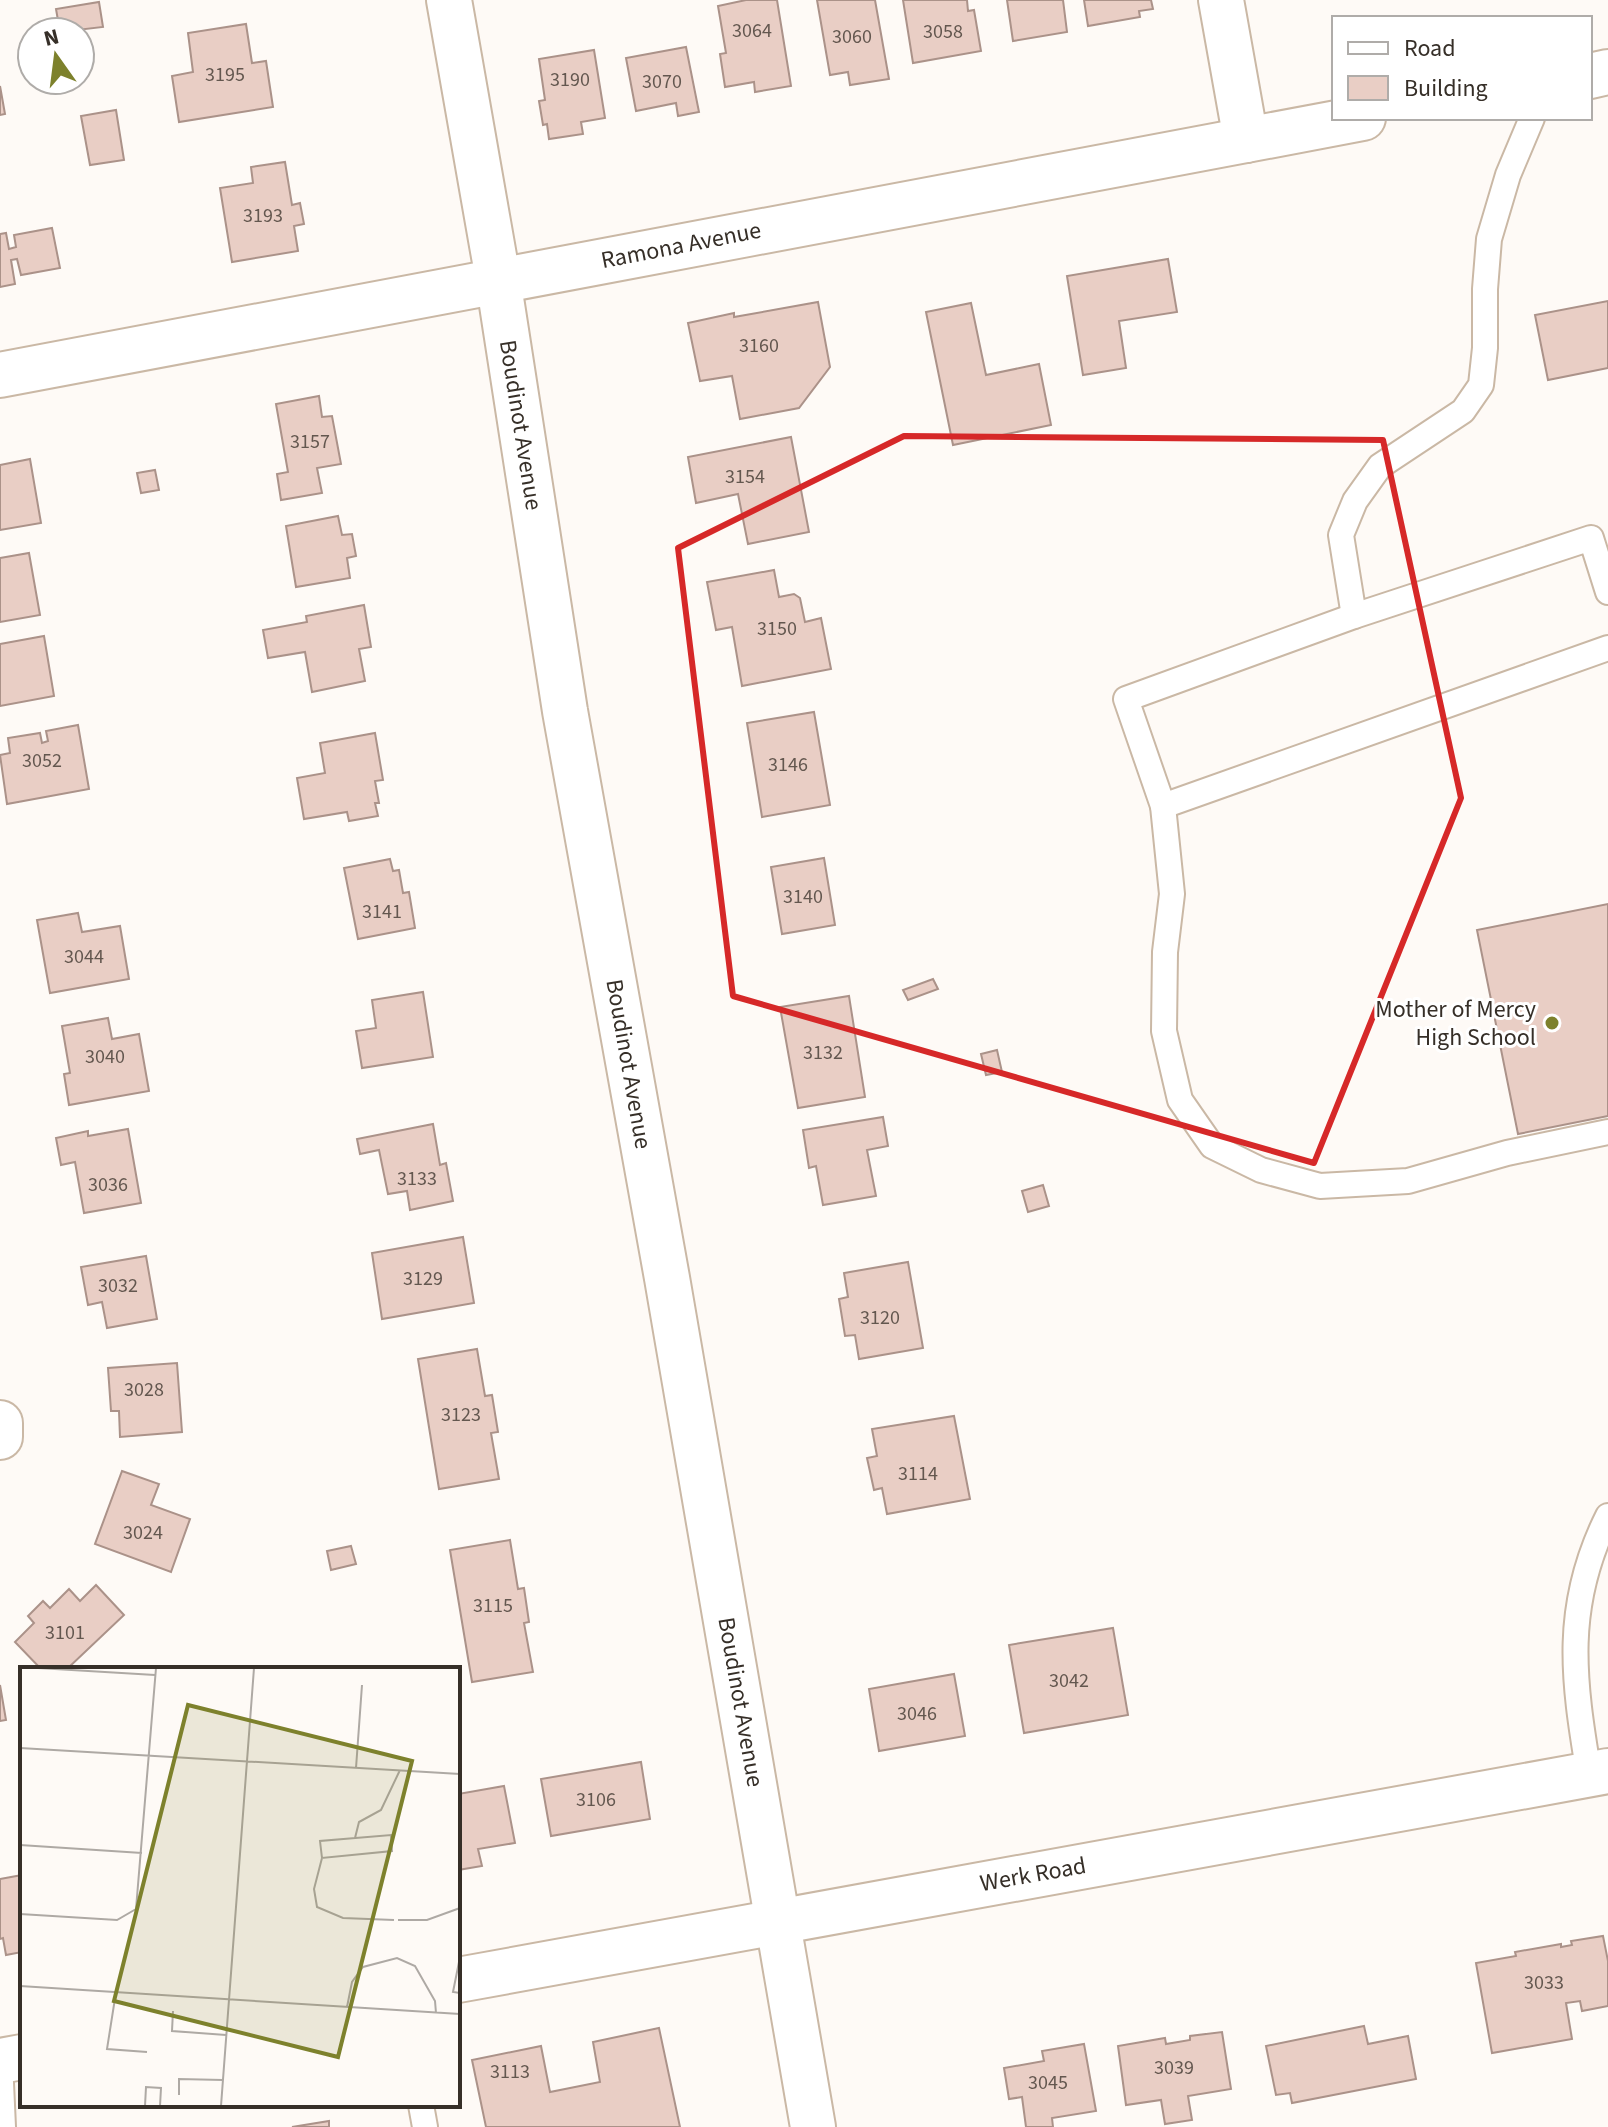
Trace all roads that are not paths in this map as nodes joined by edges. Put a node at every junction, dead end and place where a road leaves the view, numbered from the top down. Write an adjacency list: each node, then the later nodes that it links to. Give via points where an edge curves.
1 (449, 0): 6 (street, Boudinot Avenue)
2 (1221, 0): 5 (street)
3 (1352, 120): 5 (street, Ramona Avenue)
4 (1531, 120): 9 (lane, via 1489,239 1481,385 1463,411 1380,466 1355,501 1341,535)
5 (1246, 140): 6 (street, Ramona Avenue)
6 (498, 279): 7 (street, Ramona Avenue); 17 (street, Boudinot Avenue, via 565,711)
7 (0, 375)
8 (1608, 592): 9 (lane, via 1591,538)
9 (1354, 616): 11 (lane, via 1126,699)
10 (1608, 648): 11 (lane)
11 (1163, 806): 12 (lane, via 1172,894 1164,1031 1180,1100 1212,1146 1261,1170 1320,1186 1408,1181)
12 (1608, 1132)
13 (0, 1423): 14 (street)
14 (0, 1437)
15 (1608, 1516): 16 (lane, via 1580,1594 1573,1654 1577,1704)
16 (1598, 1772): 17 (street, Werk Road)
17 (779, 1923): 18 (street, Werk Road); 24 (street, Boudinot Avenue)
18 (460, 1980)
19 (20, 2057): 20 (street)
20 (0, 2061): 22 (lane)
21 (421, 2107): 23 (lane)
22 (3, 2127)
23 (425, 2127)
24 (813, 2127)

